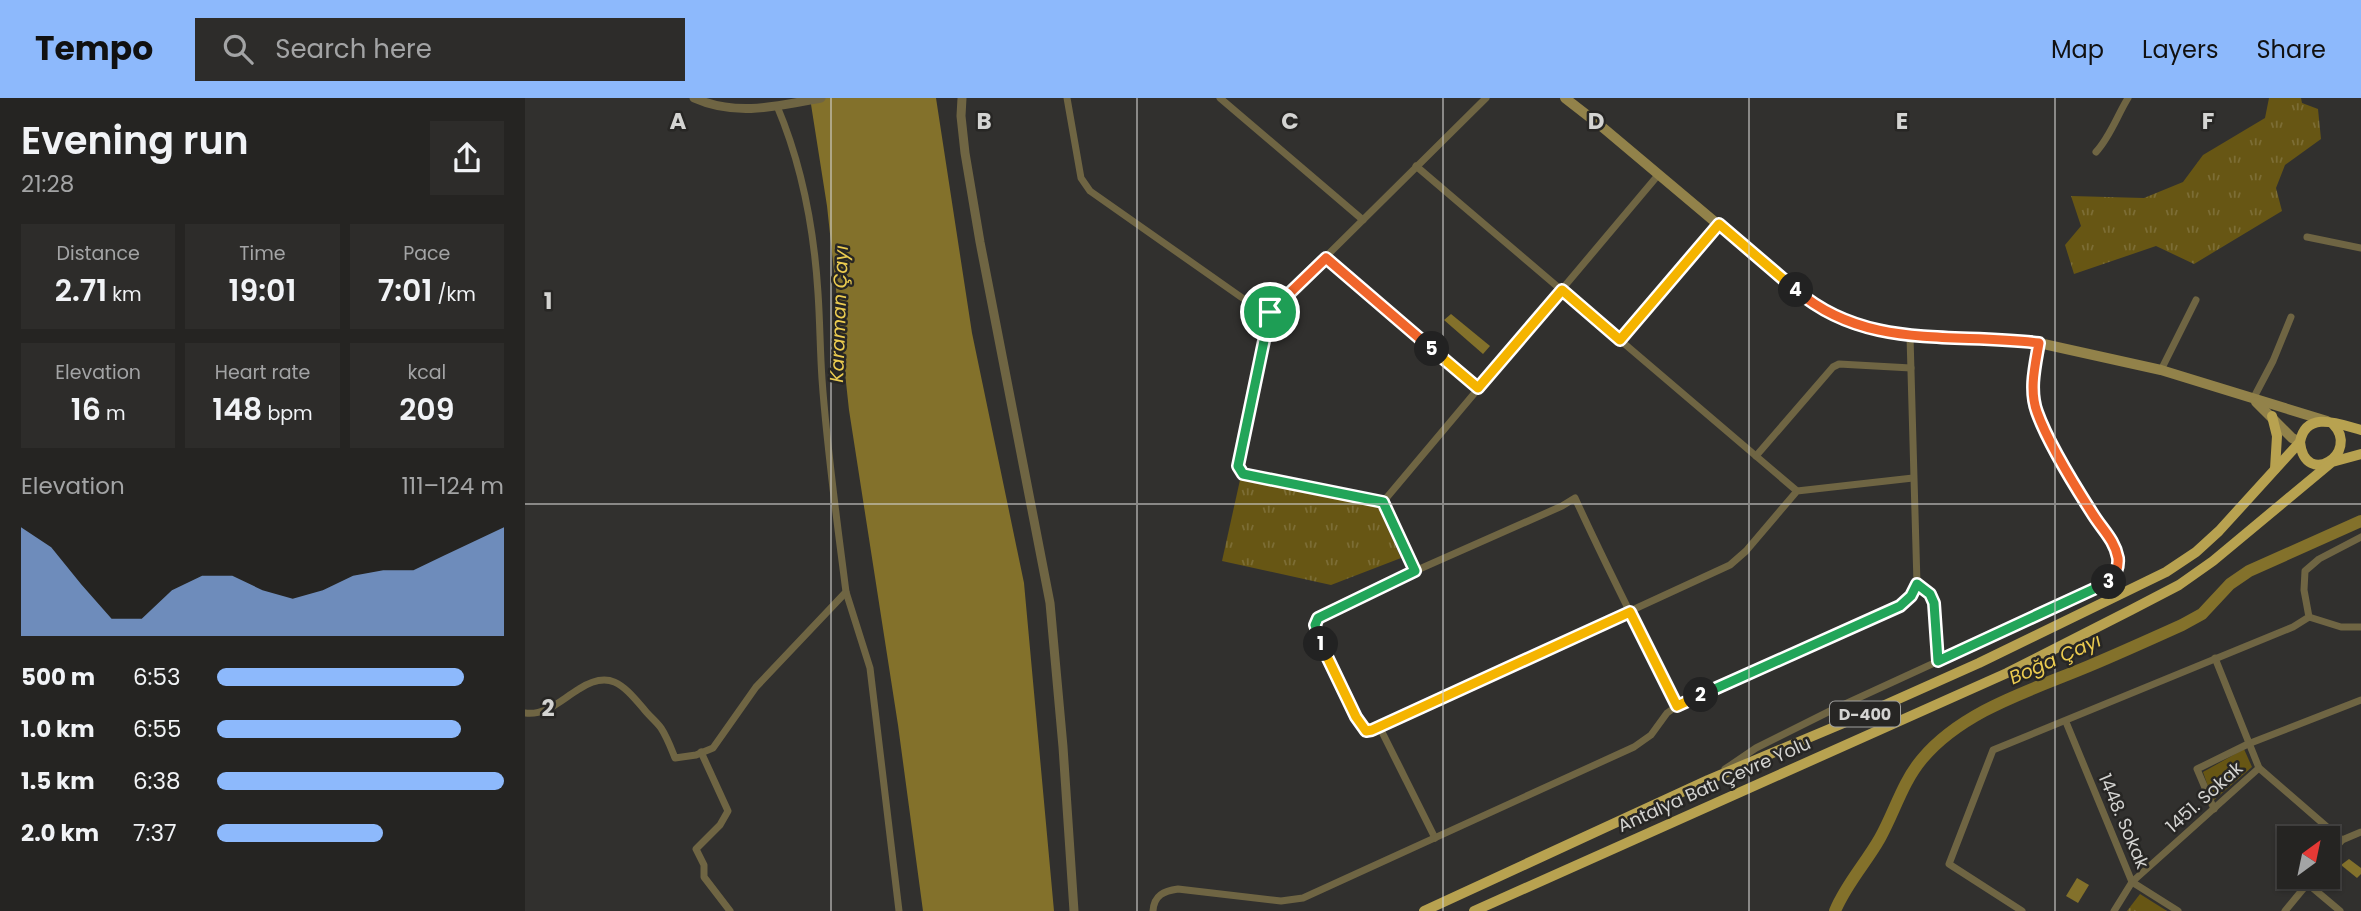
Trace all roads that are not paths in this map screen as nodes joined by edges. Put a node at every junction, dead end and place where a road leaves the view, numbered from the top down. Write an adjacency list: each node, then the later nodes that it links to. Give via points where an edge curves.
1 (694, 98): 9 (street, via 738,110)
2 (821, 98): 9 (street)
3 (962, 98): 67 (street, via 980,242 1050,603)
4 (1067, 98): 20 (street, via 1081,178 1090,191 1258,309)
5 (1220, 98): 13 (street)
6 (1486, 98): 11 (street)
7 (1565, 98): 12 (main road)
8 (2128, 98): 10 (street)
9 (777, 106): 43 (street, via 793,145 805,197)
10 (2096, 152)
11 (1416, 166): 13 (street); 18 (street)
12 (1660, 174): 14 (main road); 18 (street)
13 (1363, 220): 17 (street)
14 (1719, 224): 22 (main road, via 1833,316); 23 (street)
15 (2307, 237): 16 (street)
16 (2361, 248)
17 (1326, 258): 20 (street); 27 (street)
18 (1562, 290): 23 (street); 27 (street)
19 (2196, 300): 26 (street)
20 (1270, 312): 39 (street, via 1238,466 1243,474)
21 (2291, 317): 28 (street)
22 (1910, 336): 24 (main road); 25 (street)
23 (1620, 340): 34 (street)
24 (2039, 343): 26 (main road); 48 (street, via 2032,384 2036,410 2112,541 2118,569 2106,584)
25 (1911, 369): 34 (street, via 1839,364); 37 (street)
26 (2161, 370): 28 (main road)
27 (1478, 388): 39 (street)
28 (2253, 400): 29 (main road); 30 (main road)
29 (2272, 416): 32 (main road); 36 (highway, via 2277,436)
30 (2331, 422): 31 (highway); 32 (highway, D-400, via 2312,423); 35 (highway, via 2341,431 2344,444)
31 (2361, 430)
32 (2300, 442): 35 (highway, via 2304,456 2312,462); 36 (highway, D-400)
33 (2361, 454): 35 (highway, Antalya Batı Çevre Yolu)
34 (1756, 456): 38 (street)
35 (2332, 462): 70 (highway, Antalya Batı Çevre Yolu, via 2213,561 2131,610 2007,673)
36 (2275, 469): 57 (highway, D-400, via 2219,531 2167,572 1955,674)
37 (1913, 478): 38 (street); 42 (street)
38 (1797, 491): 44 (street, via 1730,565)
39 (1383, 502): 41 (street)
40 (2361, 537): 45 (street, via 2305,571)
41 (1415, 571): 44 (street, via 1575,498); 53 (street, via 1318,618 1315,625 1356,717 1366,731)
42 (1917, 584): 48 (street, via 1934,603); 50 (street, via 1900,606)
43 (846, 592): 55 (street, via 756,687 722,739); 66 (street, via 870,668)
44 (1630, 612): 50 (street); 53 (street)
45 (2309, 617): 46 (street, via 2326,624); 47 (street)
46 (2361, 627)
47 (2215, 658): 52 (street); 54 (street)
48 (1938, 661): 57 (street, via 1756,748)
49 (2361, 700): 54 (street)
50 (1677, 706): 60 (street, via 1634,747)
51 (525, 713): 55 (street, via 547,710 583,686 606,679 628,690 660,726 675,758)
52 (2066, 722): 62 (street, 1448. Sokak); 71 (street, via 1993,750 1949,864)
53 (1379, 726): 60 (street)
54 (2248, 744): 56 (street); 58 (street, via 2197,769)
55 (701, 752): 65 (street, via 728,811 696,849 704,877)
56 (2259, 768): 58 (street, 1451. Sokak); 61 (street)
57 (1709, 780): 69 (highway, D-400)
58 (2214, 808): 62 (street, 1451. Sokak)
59 (2361, 832): 61 (street)
60 (1435, 838): 68 (street, via 1303,898 1281,901 1178,889 1157,897)
61 (2341, 840)
62 (2132, 882): 72 (street, 1451. Sokak); 73 (street, 1448. Sokak)
63 (2304, 889): 74 (street)
64 (2314, 889): 75 (street)
65 (730, 911)
66 (899, 911)
67 (1074, 911)
68 (1153, 911)
69 (1424, 911)
70 (1474, 911)
71 (2022, 911)
72 (2115, 911)
73 (2178, 911)
74 (2285, 911)
75 (2340, 911)

